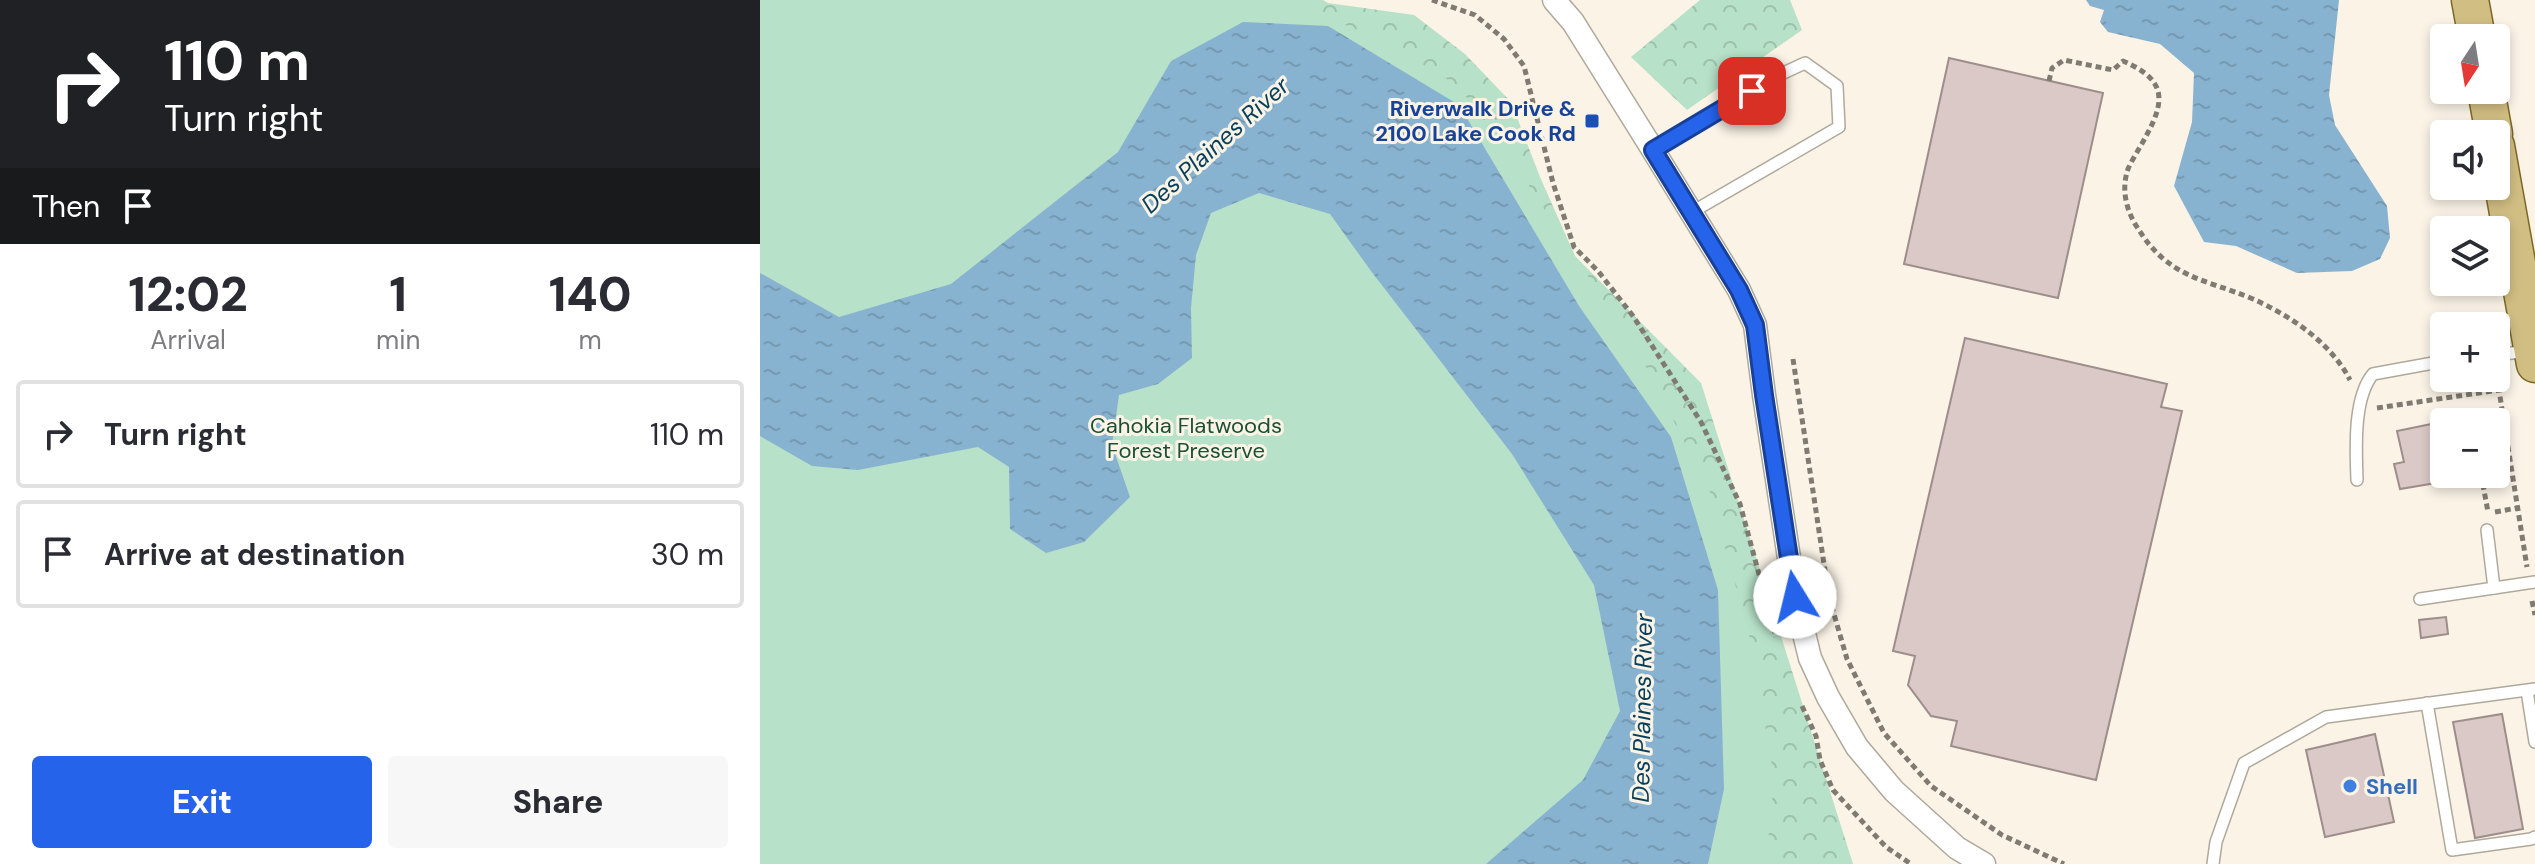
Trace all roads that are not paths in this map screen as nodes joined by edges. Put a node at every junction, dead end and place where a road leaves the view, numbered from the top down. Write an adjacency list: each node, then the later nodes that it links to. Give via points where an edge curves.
1 (1554, 0): 4 (street)
2 (2470, 0): 3 (main road)
3 (2474, 24)
4 (1653, 150): 6 (street); 6 (lane, via 1805,63 1837,86 1839,127)
5 (2506, 200): 8 (main road)
6 (1692, 212): 19 (street, via 1755,325 1795,597 1810,658 1857,747 1894,791 1957,848)
7 (2510, 356): 8 (lane)
8 (2534, 357)
9 (2430, 364): 10 (lane, via 2373,374 2363,386)
10 (2357, 480)
11 (2487, 530): 13 (lane)
12 (2532, 582): 13 (lane)
13 (2494, 588): 14 (lane)
14 (2420, 599)
15 (2531, 690): 16 (lane); 17 (lane)
16 (2427, 703): 18 (lane, via 2452,850); 20 (lane, via 2326,717 2244,763)
17 (2535, 742)
18 (2535, 837)
19 (1984, 864)
20 (2213, 864)

